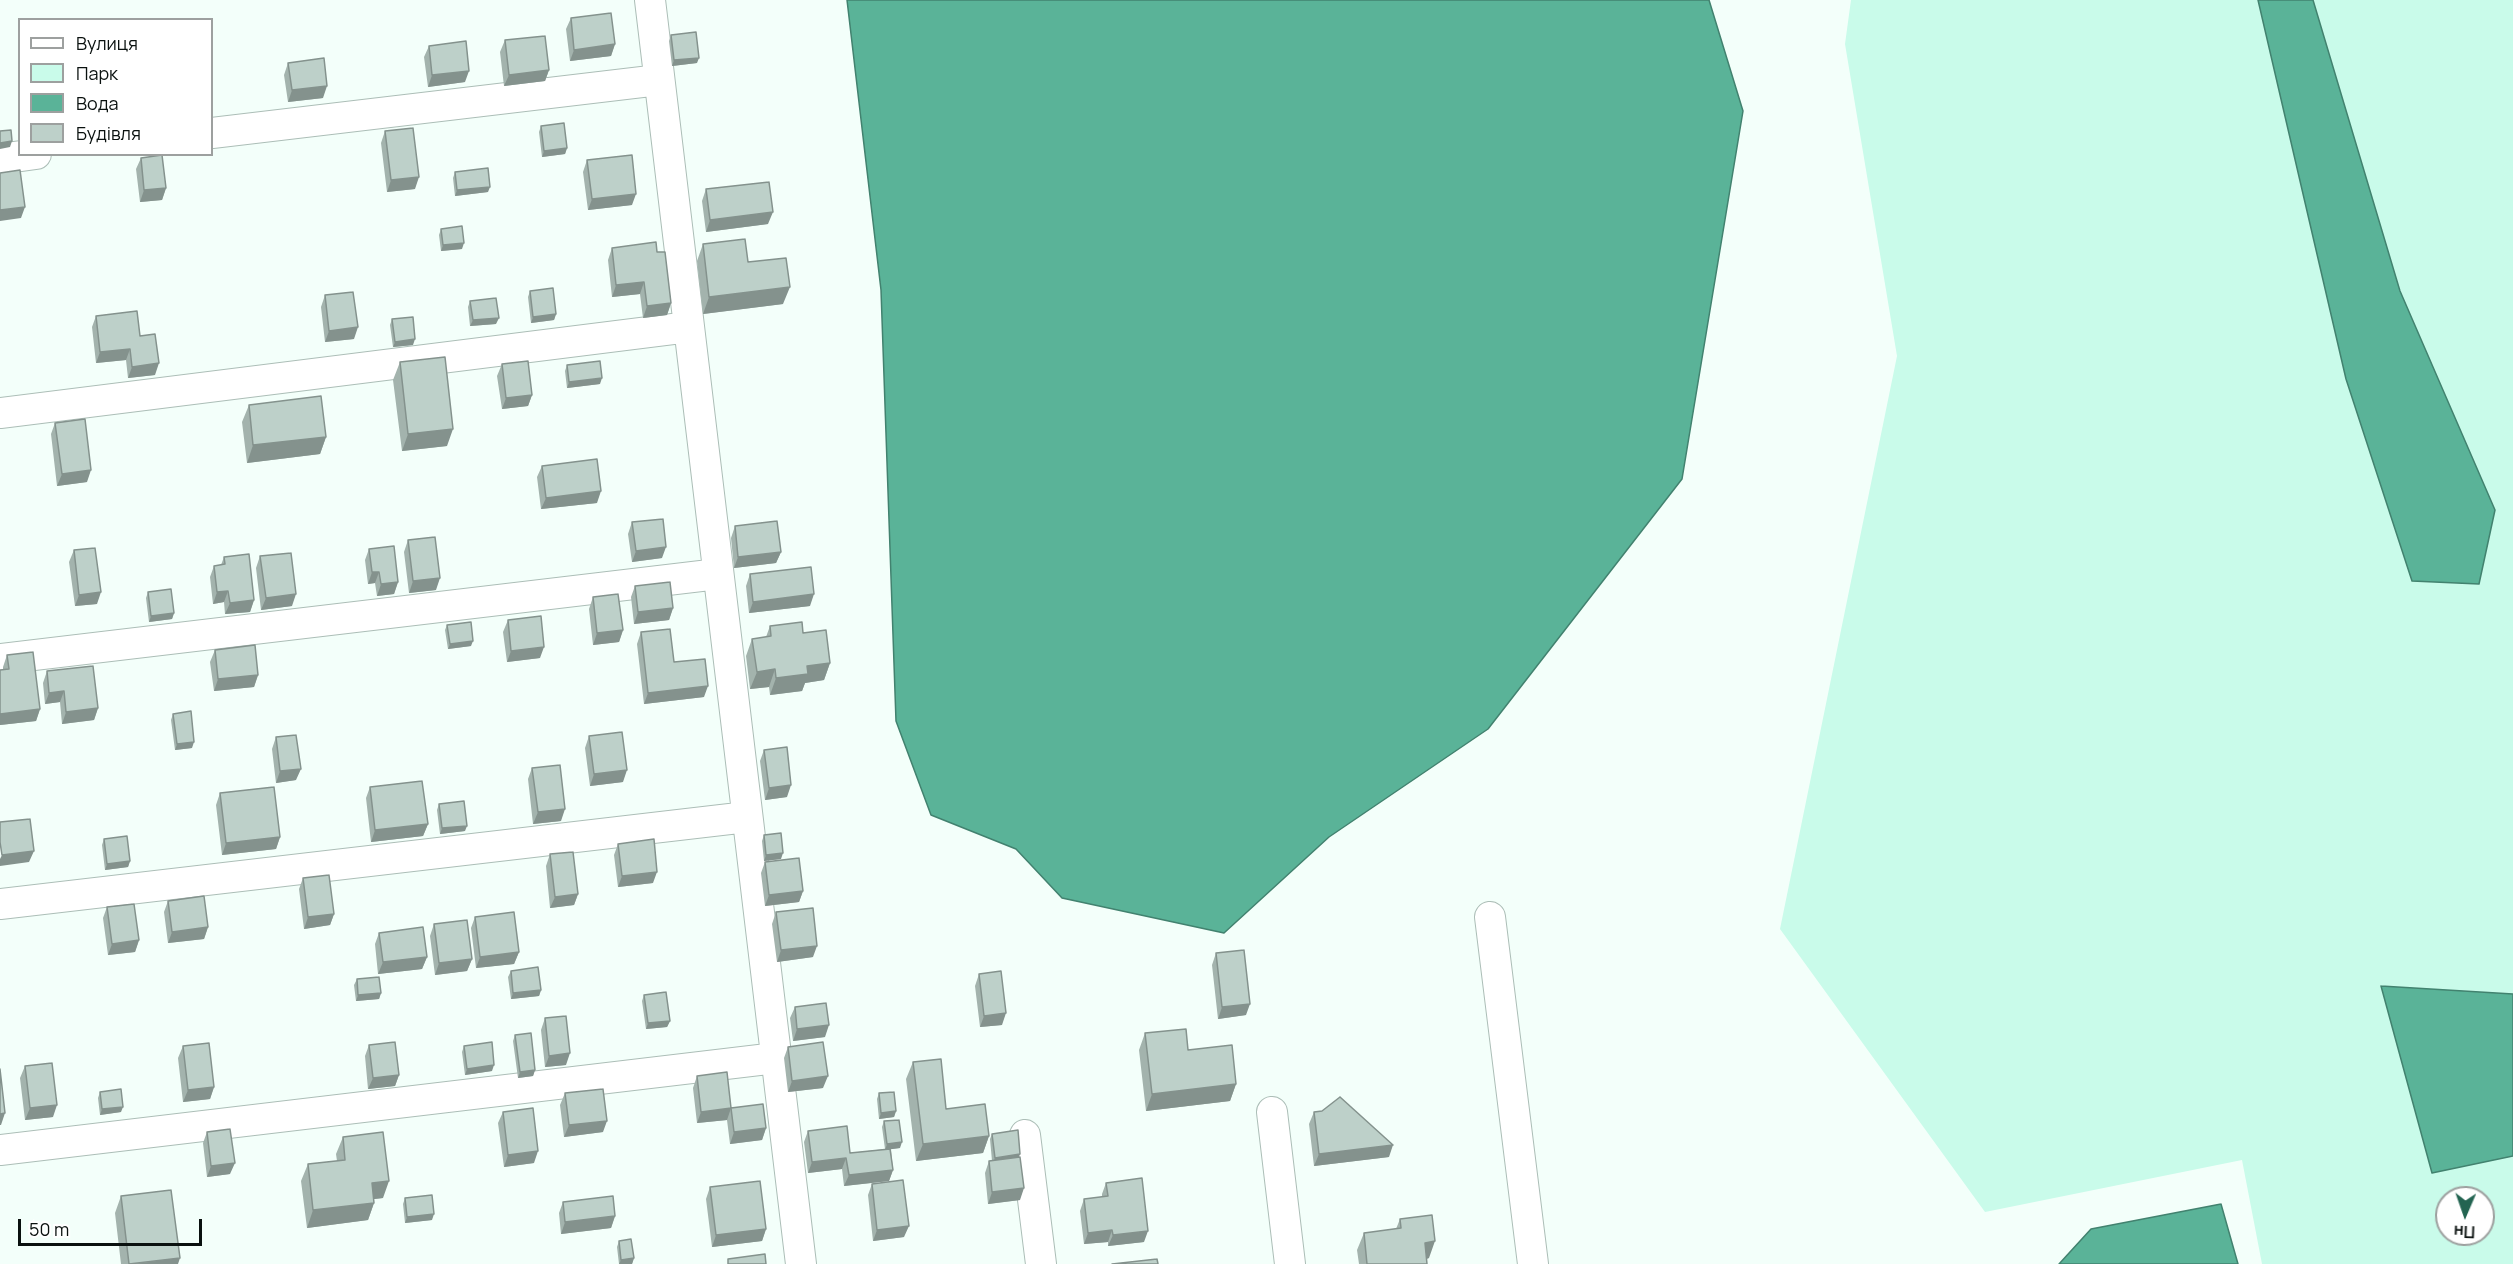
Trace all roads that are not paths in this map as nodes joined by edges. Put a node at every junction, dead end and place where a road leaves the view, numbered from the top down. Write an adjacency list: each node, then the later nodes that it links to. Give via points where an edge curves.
1 (650, 0): 2 (street)
2 (659, 80): 3 (street); 6 (street)
3 (213, 134)
4 (22, 156): 5 (street)
5 (0, 159)
6 (689, 327): 7 (street); 8 (street)
7 (0, 413)
8 (718, 574): 9 (street); 10 (street)
9 (0, 659)
10 (747, 817): 11 (street); 13 (street)
11 (0, 904)
12 (1490, 917): 20 (street)
13 (776, 1058): 16 (street); 17 (street)
14 (1272, 1112): 19 (street)
15 (1025, 1135): 18 (street)
16 (0, 1150)
17 (801, 1264)
18 (1041, 1264)
19 (1290, 1264)
20 (1533, 1264)

